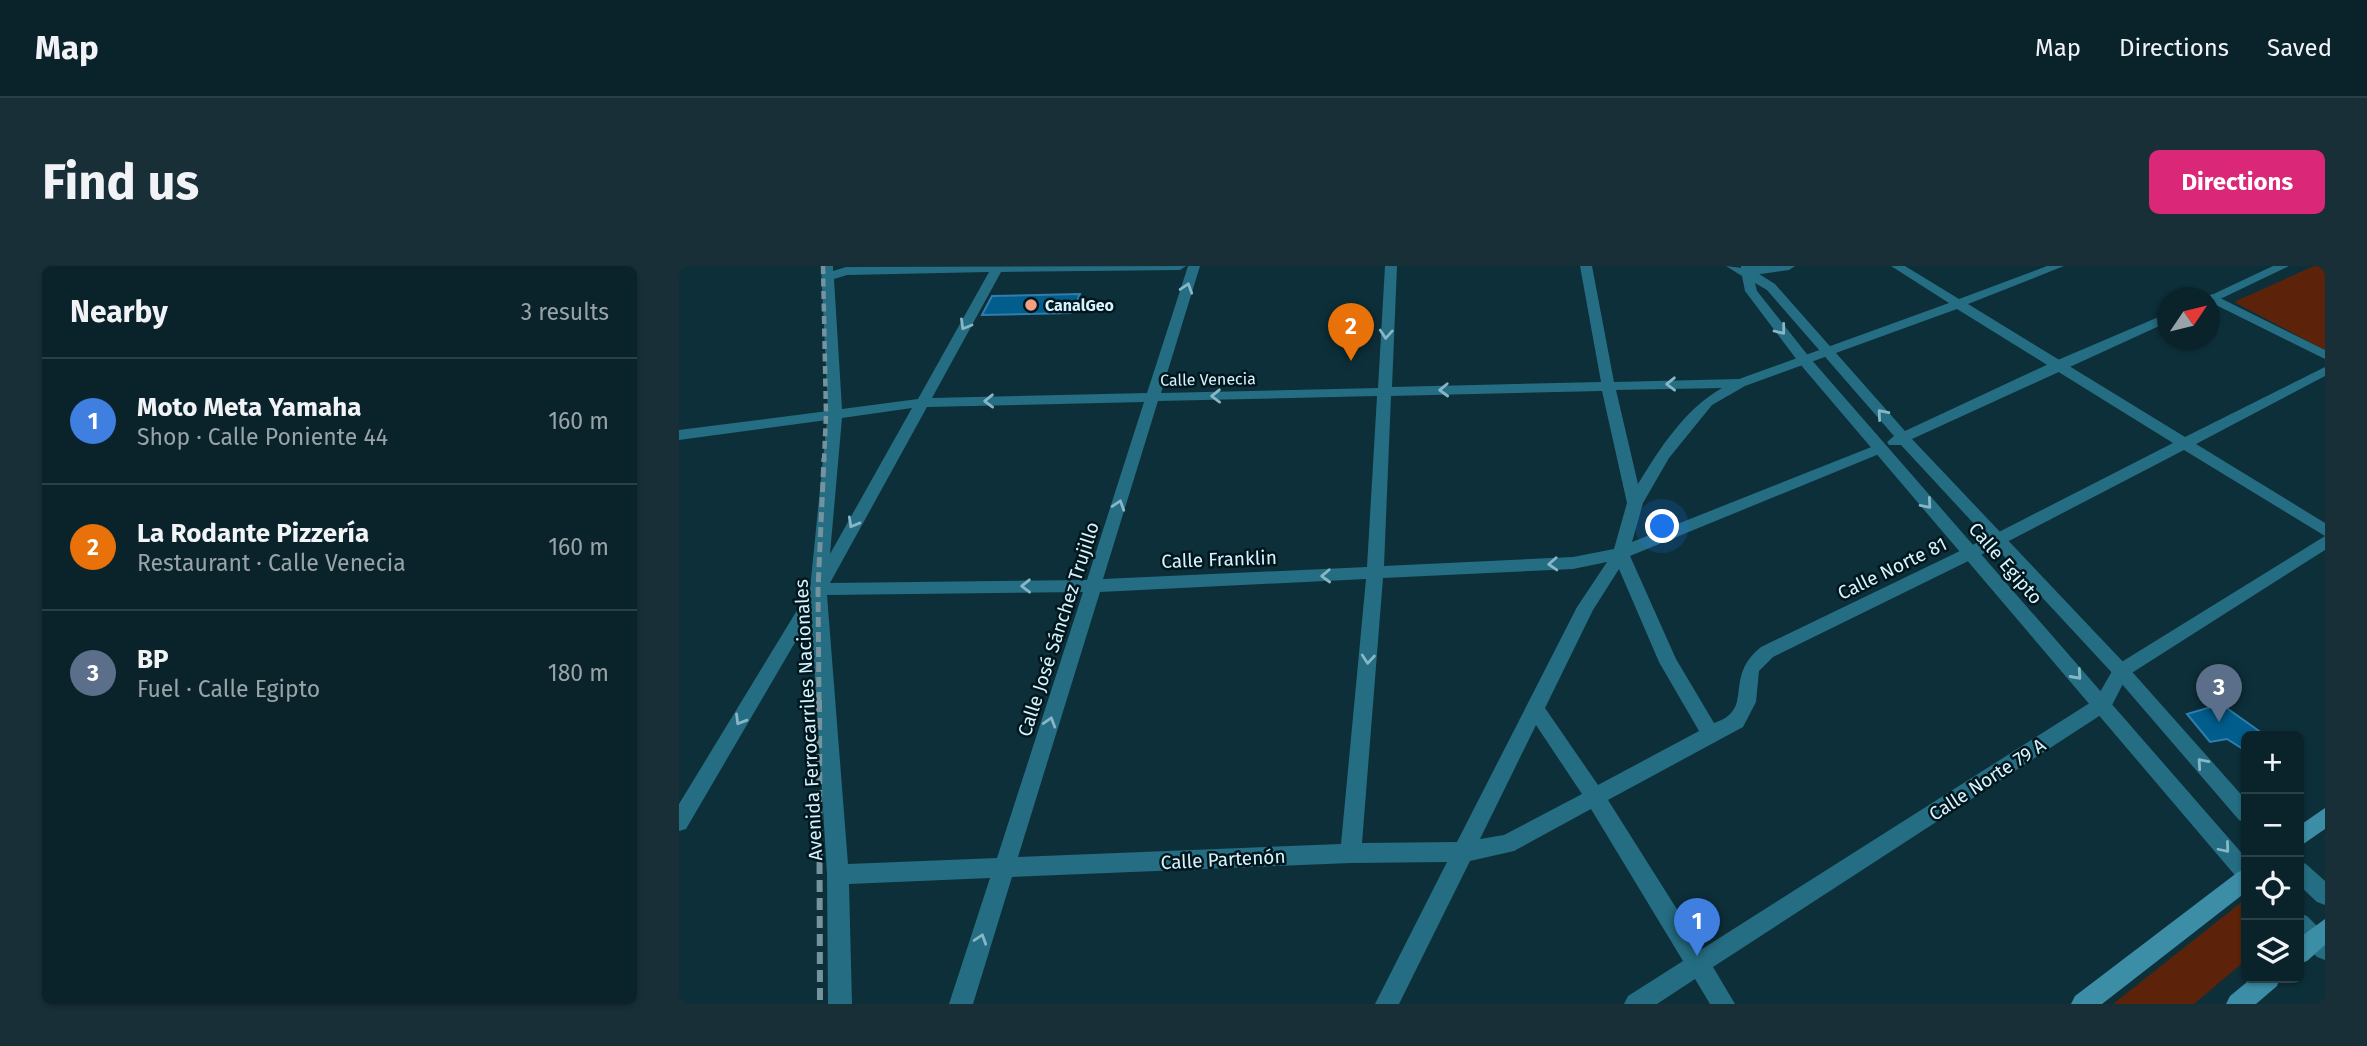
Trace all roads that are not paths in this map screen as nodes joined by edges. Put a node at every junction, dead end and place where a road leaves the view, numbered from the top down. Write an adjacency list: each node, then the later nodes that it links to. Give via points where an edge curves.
1 (1180, 266): 9 (street)
2 (1194, 266): 24 (street, Calle José Sánchez Trujillo, one-way to 2)
3 (1391, 266): 23 (street, one-way to 23)
4 (1586, 266): 22 (street)
5 (1789, 266): 10 (street)
6 (1897, 266): 14 (street)
7 (2058, 266): 14 (street)
8 (2283, 266): 12 (street)
9 (998, 268): 11 (street); 25 (street, one-way to 25)
10 (1742, 268): 16 (street, Calle Egipto, via 1771,287); 18 (street, Calle Egipto, one-way to 18, via 1751,291)
11 (838, 270): 26 (street, Avenida Ferrocarriles Nacionales)
12 (2220, 294)
13 (2220, 302): 17 (street)
14 (1960, 304): 16 (street); 19 (street)
15 (2157, 322): 19 (street, Calle Franklin)
16 (1829, 353): 18 (street); 28 (street, Calle Egipto, one-way to 16)
17 (2325, 355)
18 (1805, 361): 21 (street); 30 (street, Calle Egipto)
19 (2058, 365): 28 (street, Calle Franklin); 29 (street)
20 (2325, 371): 29 (street, Calle Norte 81)
21 (1739, 383): 22 (street, Calle Venecia, one-way to 22); 31 (street, via 1707,402 1663,455)
22 (1608, 386): 23 (street, Calle Venecia, one-way to 23); 31 (street)
23 (1383, 392): 24 (street, Calle Venecia, one-way to 24); 37 (street)
24 (1152, 398): 25 (street, Calle Venecia, one-way to 25); 38 (street, Calle José Sánchez Trujillo, one-way to 24)
25 (920, 403): 26 (street, Calle Venecia); 39 (street, one-way to 39)
26 (835, 413): 27 (street, Calle Venecia); 39 (street, Avenida Ferrocarriles Nacionales)
27 (679, 435)
28 (1903, 438): 30 (street, Calle Franklin); 33 (street, Calle Egipto)
29 (2185, 443): 32 (street); 33 (street, Calle Norte 81)
30 (1879, 449): 35 (street, Calle Franklin); 36 (street, Calle Egipto, one-way to 36)
31 (1635, 503): 35 (street)
32 (2325, 530)
33 (1997, 540): 36 (street, Calle Norte 81); 40 (street, Calle Egipto)
34 (2325, 542): 40 (street, Calle Norte 79 A)
35 (1621, 553): 37 (street, Calle Franklin, one-way to 37, via 1573,563); 42 (street, via 1586,607); 43 (street, via 1668,662)
36 (1969, 554): 41 (street, Calle Egipto, one-way to 41); 43 (street, Calle Norte 81, via 1754,661 1747,672 1745,711 1736,721)
37 (1375, 573): 38 (street, Calle Franklin, one-way to 38); 50 (street, one-way to 50)
38 (1093, 586): 39 (street, Calle Franklin, one-way to 39); 52 (street, Calle José Sánchez Trujillo, one-way to 38)
39 (818, 589): 47 (street, one-way to 47); 53 (street, Avenida Ferrocarriles Nacionales)
40 (2121, 671): 41 (street, Calle Norte 79 A); 45 (street, Calle Egipto, one-way to 40)
41 (2103, 704): 51 (street, Calle Egipto, one-way to 51); 57 (street, Calle Norte 79 A)
42 (1535, 708): 44 (street); 49 (street)
43 (1710, 733): 44 (street, Calle Norte 81)
44 (1595, 797): 49 (street, Calle Partenón, via 1507,844); 57 (street)
45 (2241, 808)
46 (2325, 817): 48 (main road)
47 (679, 822)
48 (2304, 834)
49 (1464, 852): 50 (street, Calle Partenón); 61 (street)
50 (1351, 853): 52 (street, Calle Partenón)
51 (2241, 867)
52 (1004, 869): 53 (street, Calle Partenón); 60 (street, Calle José Sánchez Trujillo, one-way to 52)
53 (838, 874): 59 (street, Avenida Ferrocarriles Nacionales)
54 (2304, 876): 56 (street)
55 (2241, 883): 64 (main road)
56 (2325, 895)
57 (1699, 964): 62 (street, Calle Norte 79 A); 63 (street)
58 (2263, 983): 65 (main road)
59 (840, 1004)
60 (961, 1004)
61 (1387, 1004)
62 (1636, 1004)
63 (1723, 1004)
64 (2083, 1004)
65 (2238, 1004)

